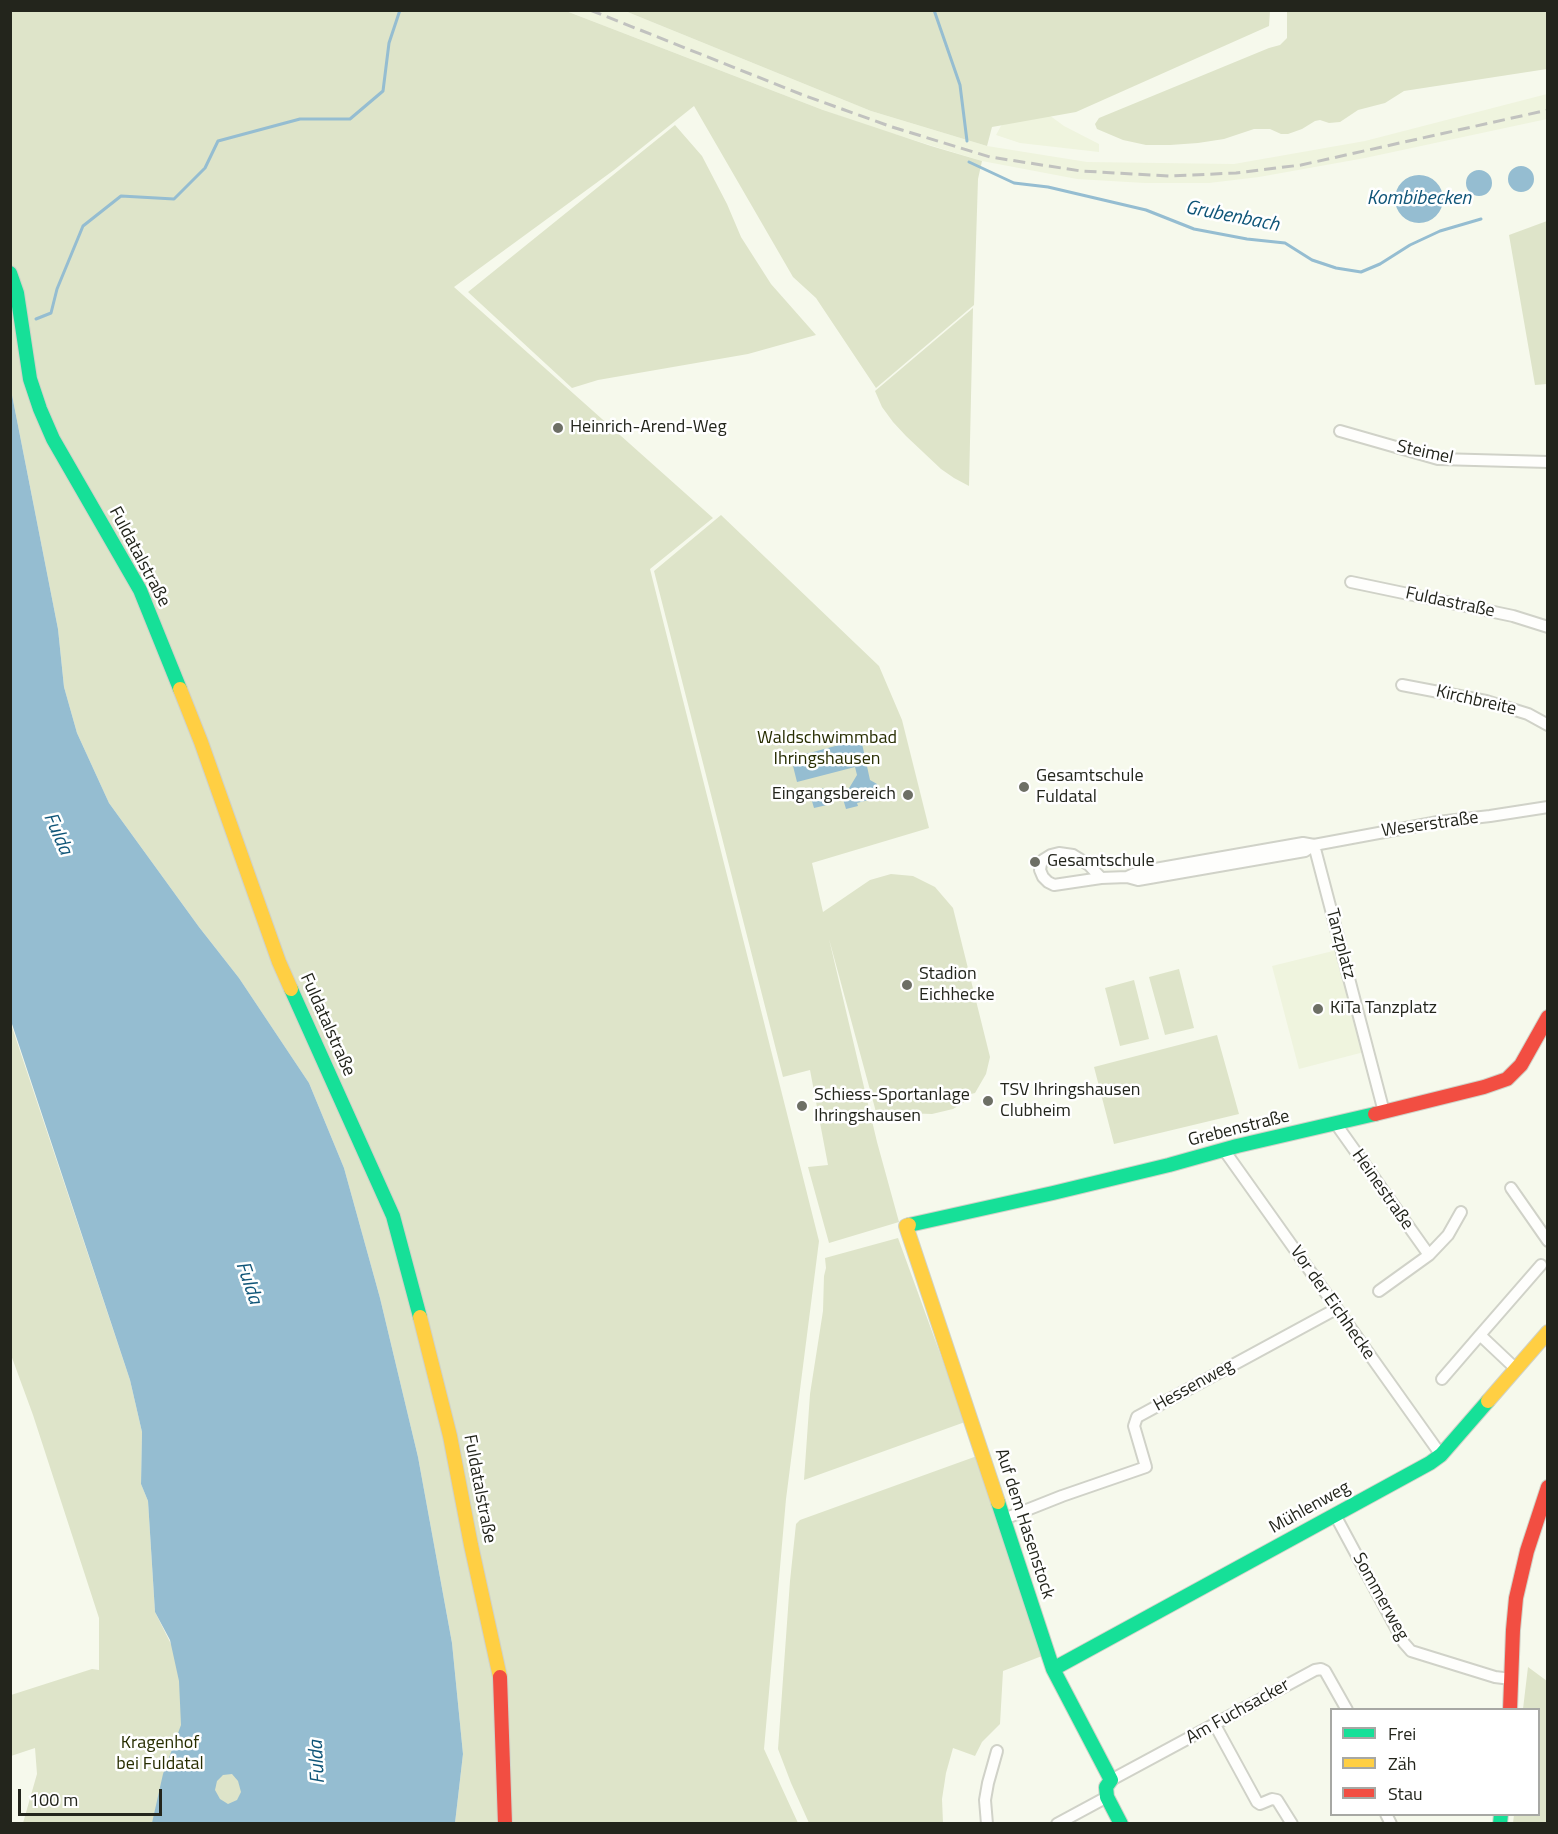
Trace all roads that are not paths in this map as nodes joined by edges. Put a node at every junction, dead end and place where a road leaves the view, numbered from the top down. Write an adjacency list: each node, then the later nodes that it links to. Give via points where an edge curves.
1 (10, 273): 39 (street, Fuldatalstraße, via 17,293 30,379 40,410 140,590 201,742 279,962 393,1216 450,1436 501,1677)
2 (1340, 431): 3 (street, Steimel, via 1438,459)
3 (1548, 462)
4 (1351, 582): 5 (street, Fuldastraße)
5 (1548, 627)
6 (1402, 685): 7 (street, Kirchbreite, via 1486,701 1528,714)
7 (1548, 725)
8 (1548, 807): 9 (street, Weserstraße)
9 (1314, 845): 10 (street, Weserstraße, via 1305,851 1138,880); 12 (street, Tanzplatz)
10 (1101, 878): 10 (street, Weserstraße, via 1073,855 1059,853 1043,860 1040,870 1054,885)
11 (1548, 1017): 12 (street, Grebenstraße, via 1521,1065 1508,1078 1484,1088)
12 (1384, 1112): 13 (street, Grebenstraße)
13 (1336, 1124): 14 (street, Grebenstraße); 19 (street, Heinestraße)
14 (1224, 1150): 17 (street, Grebenstraße); 22 (street, Vor der Eichhecke)
15 (1511, 1188): 18 (street)
16 (1461, 1212): 19 (street, via 1448,1235)
17 (906, 1226): 30 (street, Auf dem Hasenstock)
18 (1548, 1241)
19 (1429, 1255): 21 (street)
20 (1541, 1265): 24 (street)
21 (1379, 1291)
22 (1336, 1309): 27 (street, Vor der Eichhecke); 30 (street, Hessenweg, via 1137,1417 1134,1426 1146,1467)
23 (1548, 1332): 25 (street, Mühlenweg)
24 (1479, 1335): 25 (street); 26 (street)
25 (1515, 1368): 27 (street, Mühlenweg)
26 (1442, 1379)
27 (1441, 1455): 29 (street, Mühlenweg)
28 (1548, 1487): 32 (street, via 1516,1598)
29 (1335, 1515): 31 (street, Mühlenweg); 32 (street, Sommerweg, via 1411,1650)
30 (1004, 1519): 31 (street, Auf dem Hasenstock)
31 (1053, 1669): 37 (street, Auf dem Hasenstock)
32 (1512, 1679): 34 (street)
33 (1346, 1708): 35 (street, Am Fuchsacker, via 1322,1669)
34 (1510, 1708)
35 (1215, 1725): 37 (street, Am Fuchsacker); 43 (street, via 1257,1802 1277,1800)
36 (997, 1751): 40 (street, via 985,1800)
37 (1112, 1780): 38 (street, via 1106,1787)
38 (1107, 1797): 41 (street); 42 (street)
39 (505, 1824)
40 (987, 1824)
41 (1057, 1824)
42 (1121, 1824)
43 (1292, 1824)

